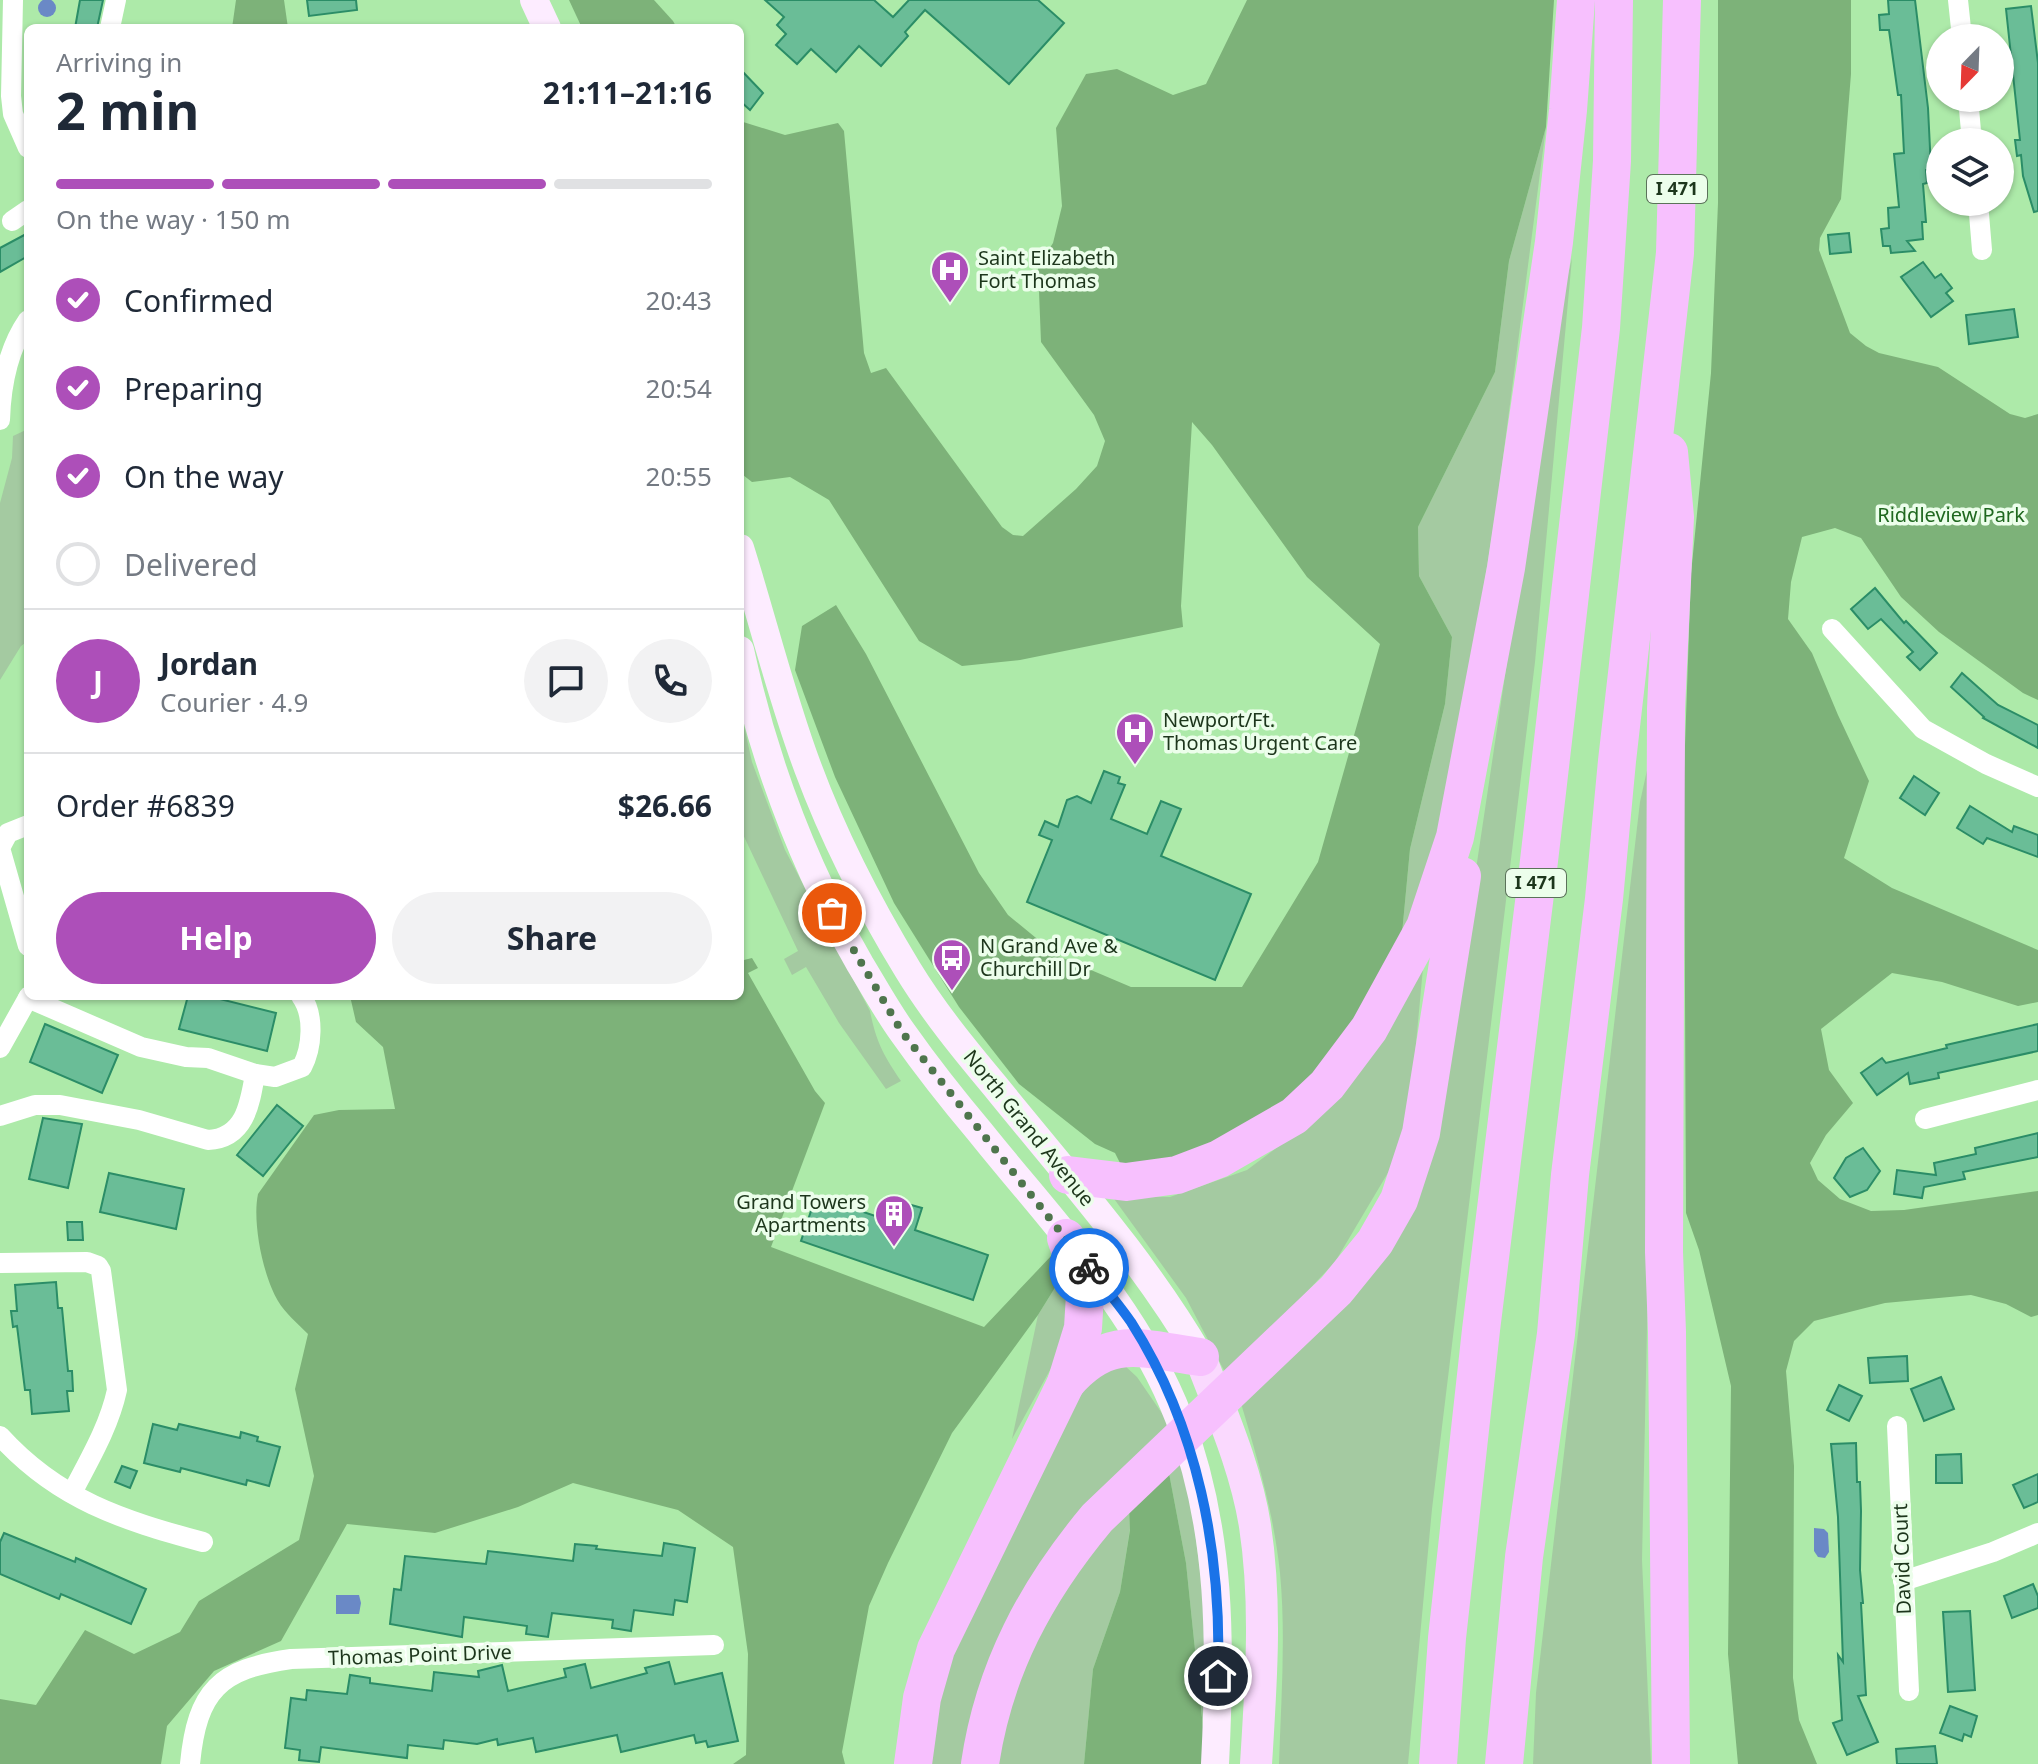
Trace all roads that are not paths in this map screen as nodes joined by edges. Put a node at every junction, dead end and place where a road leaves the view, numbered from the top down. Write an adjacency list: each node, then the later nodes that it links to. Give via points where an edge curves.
1 (13, 0): 11 (street, via 11,96)
2 (116, 0): 8 (street)
3 (534, 0): 9 (main road)
4 (1576, 0): 20 (highway, via 1554,242 1506,568)
5 (1614, 0): 51 (highway, I 471, via 1612,161 1602,314 1481,1330)
6 (1682, 0): 15 (highway, I 471, via 1675,253)
7 (1958, 0): 10 (street)
8 (111, 24)
9 (545, 24)
10 (1961, 24)
11 (24, 139)
12 (1979, 216): 13 (street)
13 (1982, 250)
14 (24, 328): 16 (street, via 4,378)
15 (1662, 377): 52 (highway, I 471); 53 (highway, via 1675,517 1666,709 1664,1252)
16 (0, 420)
17 (744, 562): 32 (main road, North Grand Avenue, via 808,768 858,879 908,971 954,1037)
18 (1832, 629): 21 (street, via 1923,729)
19 (744, 668): 33 (main road, North Grand Avenue, via 771,771 842,933 902,1032)
20 (1475, 734): 32 (highway, via 1455,837 1425,927 1369,1029 1327,1085 1294,1116 1219,1159 1177,1175 1126,1182); 48 (highway, via 1468,835 1433,1071 1405,1185 1375,1242 1336,1290 1071,1549 1005,1663)
21 (2038, 787)
22 (24, 827): 23 (street, via 8,833 0,848)
23 (24, 932)
24 (26, 1000): 27 (street)
25 (35, 1000): 28 (street, via 141,1047 208,1058)
26 (303, 1000): 28 (street, via 310,1015 302,1067 275,1077)
27 (0, 1048)
28 (255, 1074): 30 (street, via 244,1120 219,1139 60,1105 35,1105)
29 (2038, 1090): 31 (street)
30 (0, 1116)
31 (1925, 1119)
32 (1068, 1175): 36 (main road, North Grand Avenue)
33 (1066, 1238): 35 (main road, North Grand Avenue); 37 (highway, via 1086,1311)
34 (0, 1263): 40 (street, via 87,1262 101,1271 117,1390)
35 (1147, 1350): 36 (highway); 37 (highway, via 1106,1351 1081,1365); 49 (main road, North Grand Avenue, via 1179,1417 1213,1547 1218,1651)
36 (1200, 1357): 50 (main road, North Grand Avenue, via 1255,1525 1263,1639)
37 (1066, 1383): 47 (highway, via 936,1649 922,1698)
38 (1897, 1426): 43 (street, David Court)
39 (0, 1436): 40 (street, via 19,1457)
40 (72, 1493): 42 (street, via 104,1512)
41 (2038, 1533): 43 (street)
42 (203, 1542)
43 (1903, 1581): 45 (street, David Court)
44 (714, 1645): 46 (street, Thomas Point Drive, via 256,1664 229,1676 200,1712)
45 (1909, 1691)
46 (190, 1764)
47 (913, 1764)
48 (980, 1764)
49 (1215, 1764)
50 (1256, 1764)
51 (1438, 1764)
52 (1504, 1764)
53 (1671, 1764)

